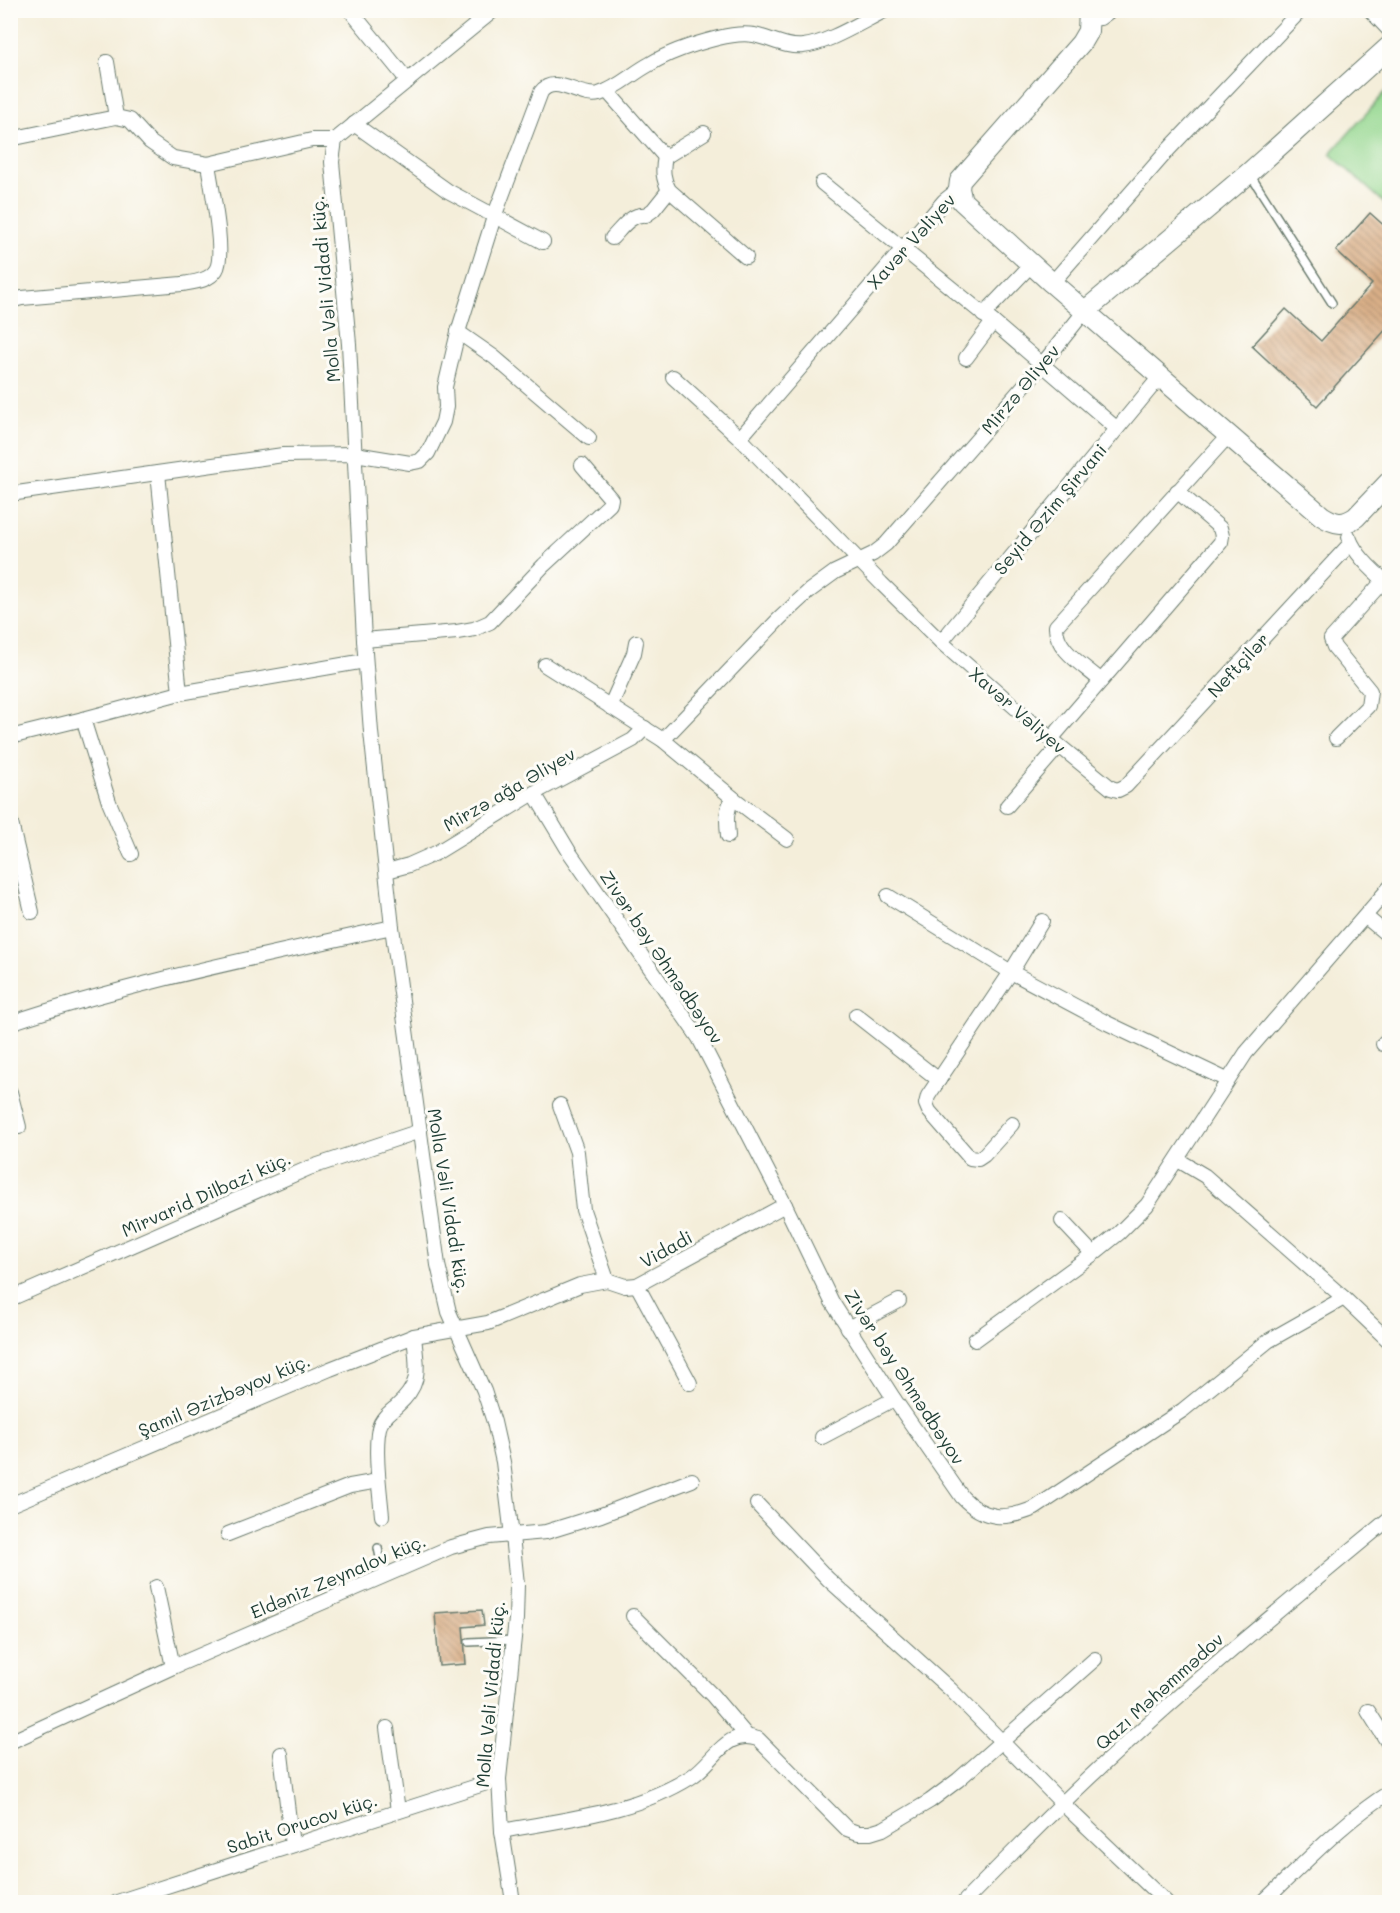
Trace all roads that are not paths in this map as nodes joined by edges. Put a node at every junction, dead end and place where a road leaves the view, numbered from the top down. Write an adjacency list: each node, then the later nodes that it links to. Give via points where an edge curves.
1 (350, 10): 11 (street)
2 (494, 10): 11 (street)
3 (886, 10): 12 (street, via 818,43 784,45 743,34 683,48)
4 (1111, 10): 7 (street, via 1100,18)
5 (1301, 10): 30 (street, via 1169,149)
6 (1370, 10): 8 (street)
7 (1089, 15): 22 (street, Xavər Vəliyev, via 1082,43 967,171)
8 (1389, 31)
9 (1389, 46): 20 (street, Mirzə Əliyev)
10 (107, 62): 13 (street)
11 (408, 81): 14 (street)
12 (607, 91): 18 (street); 24 (street, via 594,95 554,84 545,86)
13 (116, 117): 16 (street); 19 (street, via 130,120 150,142 173,158)
14 (354, 124): 17 (street); 24 (street, via 448,191)
15 (704, 133): 18 (street)
16 (10, 139)
17 (335, 140): 19 (street, via 312,140); 44 (street, Molla Vəli Vidadi küç., via 332,162)
18 (665, 157): 23 (street, via 663,168)
19 (207, 164): 31 (street, via 221,255 216,271 205,280)
20 (1249, 173): 32 (lane); 33 (street, Mirzə Əliyev)
21 (822, 183): 27 (street)
22 (959, 189): 27 (street, Xavər Vəliyev); 29 (street, via 962,201)
23 (669, 190): 25 (street, via 646,216 631,218); 28 (street)
24 (494, 217): 26 (street); 35 (street)
25 (612, 238)
26 (543, 242)
27 (904, 249): 34 (street); 43 (street, Xavər Vəliyev)
28 (746, 257)
29 (1031, 265): 30 (street); 34 (street)
30 (1052, 284): 33 (street)
31 (10, 301)
32 (1332, 303)
33 (1084, 312): 37 (street, Mirzə Əliyev); 39 (street)
34 (988, 319): 36 (street); 37 (street)
35 (458, 332): 42 (street, via 494,357); 44 (street, via 445,387 443,422 428,453 420,461 410,463)
36 (966, 358)
37 (1041, 366): 40 (street); 52 (street, Mirzə Əliyev, via 886,544)
38 (673, 377): 43 (street, Xavər Vəliyev)
39 (1159, 378): 40 (street, Seyid Əzim Şirvani); 41 (street)
40 (1116, 428): 56 (street, Seyid Əzim Şirvani)
41 (1228, 436): 48 (street); 50 (street, via 1322,516)
42 (589, 438)
43 (740, 438): 52 (street, Xavər Vəliyev)
44 (356, 454): 46 (street, via 284,455); 54 (street, Molla Vəli Vidadi küç.)
45 (582, 465): 54 (street, via 611,499 610,504 490,622 457,632)
46 (158, 473): 49 (street); 60 (street)
47 (1389, 481): 50 (street, via 1356,517)
48 (1177, 491): 59 (street, via 1220,528 1221,542); 59 (street, via 1056,626 1059,644)
49 (10, 494)
50 (1344, 524): 51 (street)
51 (1351, 543): 53 (street); 68 (street, Neftçilər)
52 (858, 560): 56 (street, Xavər Vəliyev); 66 (street, Mirzə Əliyev, via 809,591)
53 (1387, 582): 65 (street, via 1331,639 1370,691 1368,706)
54 (364, 640): 57 (street, Molla Vəli Vidadi küç.)
55 (636, 642): 61 (street)
56 (941, 642): 67 (street, Xavər Vəliyev)
57 (365, 661): 60 (street); 76 (street, Molla Vəli Vidadi küç.)
58 (545, 665): 61 (street)
59 (1101, 681): 67 (street)
60 (180, 693): 62 (street)
61 (610, 707): 63 (street)
62 (83, 719): 64 (street); 75 (street, via 109,802)
63 (645, 728): 66 (street); 69 (street, Mirzə ağa Əliyev, via 633,740)
64 (10, 736)
65 (1336, 738)
66 (663, 740): 70 (street)
67 (1055, 742): 68 (street, Xavər Vəliyev, via 1111,788); 71 (street)
68 (1126, 786)
69 (534, 793): 76 (street, Mirzə ağa Əliyev, via 436,854); 95 (street, Zivər bəy Əhmədbəyov, via 570,853 699,1038)
70 (733, 798): 73 (street, via 726,813); 74 (street)
71 (1007, 806)
72 (10, 819): 79 (street)
73 (728, 836)
74 (787, 839)
75 (131, 854)
76 (387, 871): 82 (street, Molla Vəli Vidadi küç.)
77 (1389, 887): 80 (street)
78 (888, 896): 84 (street)
79 (32, 912)
80 (1366, 917): 83 (street); 88 (street, via 1260,1036)
81 (1042, 921): 84 (street)
82 (392, 927): 86 (street, via 198,971); 93 (street, Molla Vəli Vidadi küç.)
83 (1389, 937)
84 (1011, 972): 87 (street); 88 (street)
85 (856, 1015): 87 (street)
86 (10, 1023)
87 (939, 1080): 91 (street, via 926,1104 970,1158 978,1160)
88 (1227, 1080): 94 (street)
89 (10, 1092): 92 (street)
90 (560, 1105): 98 (street, via 578,1152 583,1210)
91 (1012, 1124)
92 (20, 1127)
93 (420, 1131): 101 (street, Mirvarid Dilbazi küç., via 309,1168); 104 (street, Molla Vəli Vidadi küç., via 438,1265)
94 (1178, 1160): 97 (street, via 1147,1205); 100 (street, via 1205,1176)
95 (785, 1204): 99 (street, Vidadi); 103 (street, Zivər bəy Əhmədbəyov)
96 (1062, 1221): 97 (street)
97 (1094, 1254): 106 (street)
98 (607, 1280): 99 (street, Vidadi); 104 (street, Vidadi, via 580,1285 488,1323)
99 (637, 1285): 108 (street)
100 (1344, 1298): 107 (street); 109 (street, Zivər bəy Əhmədbəyov, via 1268,1341 1183,1410 1021,1514 985,1514 973,1508)
101 (10, 1299)
102 (899, 1301): 103 (street)
103 (848, 1328): 109 (street, Zivər bəy Əhmədbəyov)
104 (456, 1329): 105 (street, Şamil Əzizbəyov küç.); 118 (street, Molla Vəli Vidadi küç., via 494,1422)
105 (414, 1336): 111 (street, via 418,1373 406,1398 383,1419 379,1428); 114 (street, Şamil Əzizbəyov küç.)
106 (975, 1340)
107 (1389, 1342)
108 (690, 1383)
109 (894, 1399): 110 (street)
110 (822, 1437)
111 (378, 1480): 115 (street); 117 (street, via 350,1486)
112 (692, 1480): 118 (street, Eldəniz Zeynalov küç., via 601,1515 546,1532)
113 (757, 1504): 131 (street, via 828,1578 951,1690)
114 (10, 1505)
115 (382, 1516)
116 (1389, 1518): 136 (street, Qazı Məhəmmədov, via 1250,1634)
117 (228, 1533)
118 (512, 1536): 120 (street, Eldəniz Zeynalov küç., via 461,1544); 123 (street, Molla Vəli Vidadi küç., via 517,1584)
119 (378, 1548): 120 (lane)
120 (384, 1577): 126 (street, Eldəniz Zeynalov küç.)
121 (156, 1587): 126 (street)
122 (633, 1616): 129 (street)
123 (514, 1640): 124 (lane); 134 (street, Molla Vəli Vidadi küç.)
124 (469, 1642)
125 (1095, 1659): 131 (street)
126 (173, 1667): 130 (street, Eldəniz Zeynalov küç.)
127 (1368, 1711): 132 (street)
128 (387, 1728): 137 (street)
129 (746, 1735): 131 (street, via 758,1739 847,1829 858,1833 883,1829 930,1801); 138 (street, via 728,1743 693,1776 645,1801 609,1812)
130 (10, 1742)
131 (1001, 1742): 136 (street)
132 (1389, 1746)
133 (281, 1754): 139 (street)
134 (499, 1779): 137 (street, Sabit Orucov küç.); 138 (street, Molla Vəli Vidadi küç.)
135 (1389, 1792): 144 (street, via 1345,1825)
136 (1062, 1803): 142 (street, Qazı Məhəmmədov); 143 (street)
137 (398, 1811): 139 (street, Sabit Orucov küç.)
138 (502, 1831): 141 (street, Molla Vəli Vidadi küç.)
139 (292, 1845): 140 (street, Sabit Orucov küç.)
140 (117, 1902)
141 (513, 1902)
142 (964, 1902)
143 (1166, 1902)
144 (1263, 1902)

